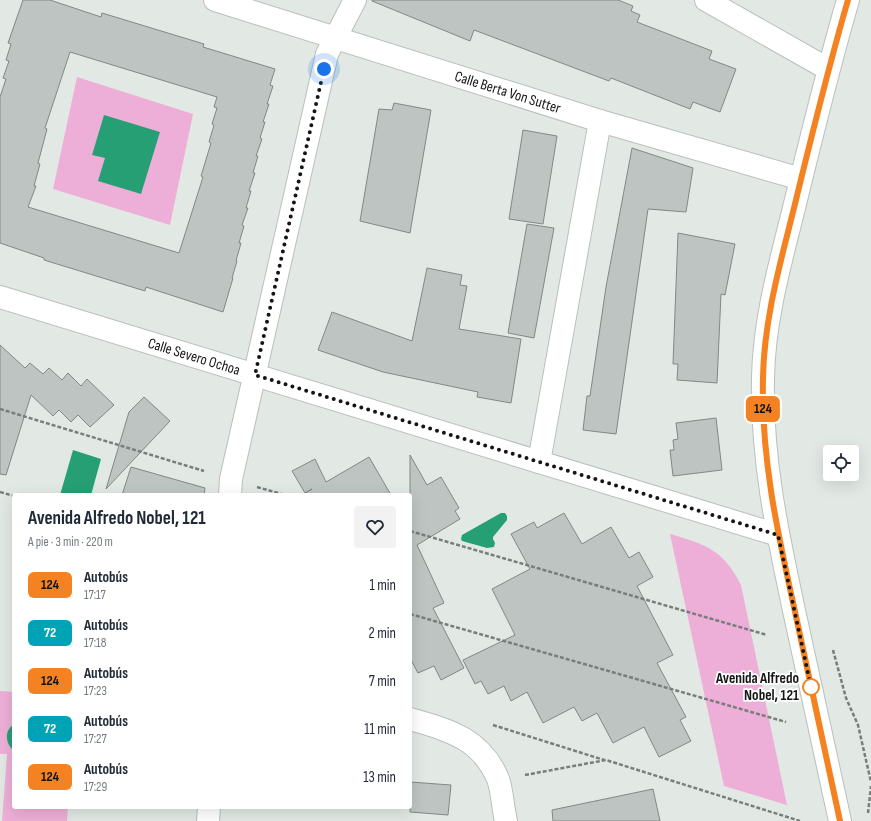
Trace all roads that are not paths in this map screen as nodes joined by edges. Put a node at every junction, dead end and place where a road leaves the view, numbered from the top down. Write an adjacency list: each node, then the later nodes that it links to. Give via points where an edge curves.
1 (215, 0): 5 (street, Calle Berta Von Sutter)
2 (354, 0): 5 (street)
3 (706, 0): 6 (street)
4 (848, 0): 6 (street)
5 (335, 38): 7 (street, Calle Berta Von Sutter); 10 (street, via 327,54)
6 (828, 69): 8 (street)
7 (600, 121): 8 (street, Calle Berta Von Sutter); 11 (street)
8 (801, 179): 13 (street, via 775,286 765,340 763,427 768,478)
9 (0, 298): 10 (street, Calle Severo Ochoa)
10 (255, 375): 11 (street, Calle Severo Ochoa); 12 (street)
11 (538, 462): 13 (street, Calle Severo Ochoa)
12 (231, 487)
13 (778, 535): 18 (street)
14 (412, 720): 17 (street, via 444,728 467,740 487,759 498,779)
15 (209, 809): 16 (street)
16 (208, 821)
17 (506, 821)
18 (840, 821)

